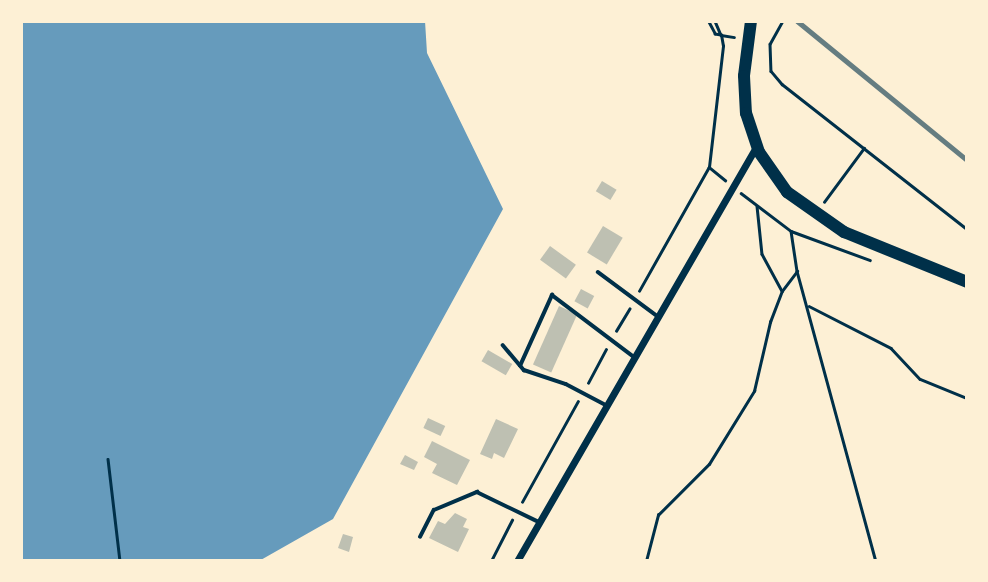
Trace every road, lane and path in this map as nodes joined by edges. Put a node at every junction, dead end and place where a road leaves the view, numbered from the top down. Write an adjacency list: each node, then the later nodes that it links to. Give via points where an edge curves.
1 (708, 21): 14 (path, via 715,34 721,35 709,167)
2 (751, 21): 4 (main road, via 744,76 746,113)
3 (783, 21): 5 (path, via 770,44 771,71 782,85)
4 (756, 146): 7 (main road, via 787,191); 16 (street)
5 (864, 148): 7 (path); 8 (path)
6 (757, 206): 13 (path, via 762,254)
7 (817, 213): 12 (main road, via 844,232)
8 (967, 229)
9 (791, 231): 10 (path)
10 (797, 271): 13 (path); 15 (path)
11 (598, 272): 14 (lane)
12 (967, 282)
13 (782, 291): 31 (path, via 754,391 709,464 658,515)
14 (634, 298): 16 (lane); 17 (path)
15 (808, 306): 22 (path, via 891,348 920,379); 32 (path)
16 (656, 315): 19 (street)
17 (612, 339): 19 (lane); 20 (lane, via 552,295); 21 (path)
18 (503, 345): 20 (lane)
19 (633, 356): 23 (street)
20 (520, 366): 21 (lane)
21 (582, 393): 23 (lane); 25 (path)
22 (967, 398)
23 (604, 404): 26 (street)
24 (108, 458): 28 (path)
25 (517, 511): 26 (lane); 27 (lane, via 477,492 434,510); 29 (path)
26 (537, 521): 30 (street)
27 (420, 537)
28 (120, 561)
29 (491, 561)
30 (517, 561)
31 (646, 561)
32 (876, 561)

